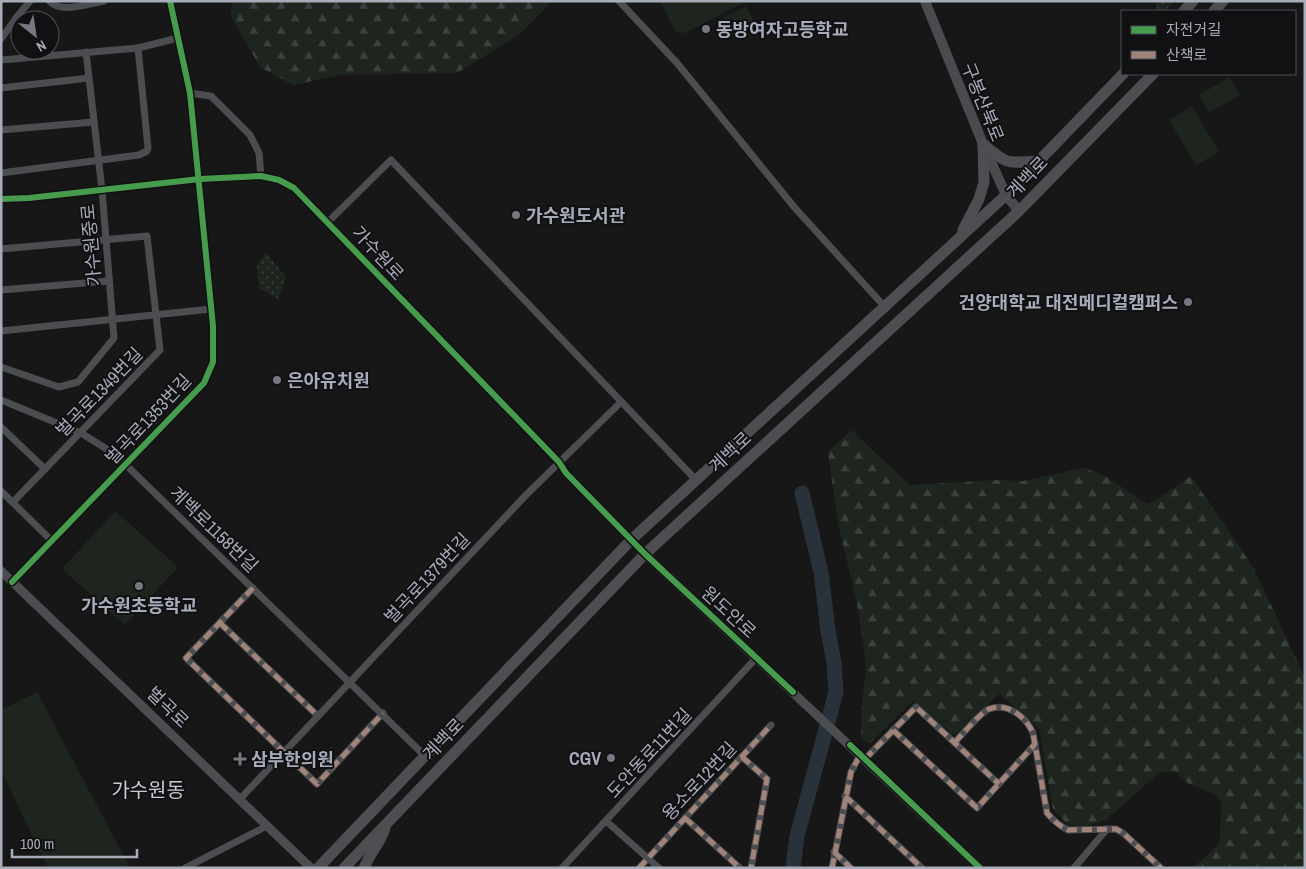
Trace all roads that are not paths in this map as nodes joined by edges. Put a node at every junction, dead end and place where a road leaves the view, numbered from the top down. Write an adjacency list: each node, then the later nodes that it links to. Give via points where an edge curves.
1 (30, 1): 8 (street)
2 (49, 1): 3 (street, via 62,8)
3 (104, 1)
4 (170, 1): 7 (street, 벌곡로1353번길)
5 (619, 1): 35 (street, via 677,63 794,208)
6 (925, 1): 19 (main road, 구봉산북로)
7 (178, 38): 9 (street); 16 (street, 벌곡로1353번길)
8 (1, 39)
9 (138, 48): 10 (street); 20 (street, via 148,148 140,156)
10 (86, 52): 11 (street); 14 (street, 가수원중로)
11 (1, 60)
12 (1122, 75): 21 (main road, 계백로)
13 (1152, 75): 28 (main road, 계백로)
14 (89, 78): 15 (street); 17 (street, 가수원중로)
15 (1, 88)
16 (190, 93): 23 (street, via 211,96 250,135 259,153); 24 (street, 벌곡로1353번길)
17 (94, 122): 18 (street); 20 (street, 가수원중로)
18 (1, 130)
19 (983, 144): 21 (main road, via 1009,163); 26 (main road, 구봉산북로); 30 (main road, via 984,182)
20 (98, 161): 22 (street); 25 (street, 가수원중로)
21 (1039, 161): 26 (main road, 계백로)
22 (1, 173)
23 (261, 176): 24 (street, 가수원로); 29 (street, 가수원로, via 294,188)
24 (200, 179): 25 (street, 가수원로); 36 (street, 벌곡로1353번길)
25 (102, 190): 27 (street, 가수원로); 31 (street, 가수원중로)
26 (1006, 195): 28 (main road, 구봉산북로); 30 (main road, 계백로)
27 (1, 199)
28 (1019, 211): 53 (main road, 계백로)
29 (328, 222): 42 (street, via 391,160); 45 (street, 가수원로)
30 (959, 238): 35 (main road, 계백로)
31 (106, 240): 32 (street); 33 (street, 가수원중로); 37 (street, 벌곡로1349번길, via 147,236)
32 (1, 249)
33 (109, 281): 34 (street); 38 (street, 가수원중로)
34 (1, 290)
35 (884, 306): 48 (main road, 계백로)
36 (211, 309): 37 (street); 46 (street, 벌곡로1353번길, via 212,362 204,383)
37 (156, 315): 38 (street); 44 (street, 벌곡로1349번길, via 160,350)
38 (112, 320): 39 (street); 40 (street, 가수원중로, via 114,338 78,382 59,387)
39 (1, 331)
40 (1, 367)
41 (1, 400): 44 (street, 계백로1158번길)
42 (622, 402): 45 (street, 벌곡로1379번길); 48 (street)
43 (1, 427): 47 (street)
44 (81, 432): 46 (street, 계백로1158번길); 47 (street, 벌곡로1349번길)
45 (559, 462): 51 (street, 가수원로); 59 (street, 벌곡로1379번길)
46 (126, 465): 52 (street, 벌곡로1353번길); 56 (street, 계백로1158번길)
47 (45, 469): 50 (street, 벌곡로1349번길)
48 (696, 480): 51 (main road, 계백로)
49 (1, 491): 50 (street)
50 (13, 502): 52 (street)
51 (631, 540): 53 (street, 가수원로); 67 (main road, 계백로)
52 (52, 541): 55 (street, 벌곡로1353번길)
53 (645, 554): 58 (street, 원도안로); 75 (main road, 계백로)
54 (1, 571): 55 (street, 벌곡로)
55 (12, 582): 72 (street, 벌곡로)
56 (253, 588): 57 (street); 59 (street, 계백로1158번길)
57 (220, 623): 61 (street); 66 (street, via 186,658)
58 (756, 658): 69 (street, 원도안로); 74 (street, 도안동로11번길)
59 (350, 682): 60 (street, 계백로1158번길); 61 (street, 벌곡로1379번길)
60 (383, 714): 66 (street, via 317,784); 67 (street, 계백로1158번길)
61 (318, 716): 66 (street, 벌곡로1379번길)
62 (771, 725): 68 (street, 용소로12번길)
63 (893, 730): 64 (street, via 916,706); 69 (street); 70 (street, via 977,808)
64 (954, 742): 65 (street, via 989,709 1008,708 1029,725); 70 (street)
65 (1035, 744): 70 (street); 77 (street, via 1047,813 1068,830)
66 (284, 752): 72 (street, 벌곡로1379번길)
67 (425, 756): 82 (main road, 계백로)
68 (742, 757): 73 (street, 용소로12번길); 89 (street, via 767,779)
69 (863, 757): 71 (street, via 851,772); 93 (street)
70 (999, 784)
71 (845, 796): 78 (street); 92 (street)
72 (240, 799): 76 (street, 벌곡로)
73 (685, 818): 79 (street, 용소로12번길); 88 (street)
74 (606, 821): 79 (street); 85 (street, 도안동로11번길)
75 (387, 823): 83 (main road, 계백로); 84 (main road)
76 (267, 826): 80 (street); 81 (street, 벌곡로)
77 (1107, 829): 94 (street); 95 (street, via 1123,833)
78 (834, 852): 90 (street); 91 (street)
79 (648, 858): 86 (street, 용소로12번길); 87 (street)
80 (185, 868)
81 (311, 868)
82 (318, 868)
83 (344, 868)
84 (364, 868)
85 (562, 868)
86 (639, 868)
87 (659, 868)
88 (740, 868)
89 (751, 868)
90 (832, 868)
91 (851, 868)
92 (922, 868)
93 (980, 868)
94 (1074, 868)
95 (1161, 868)

